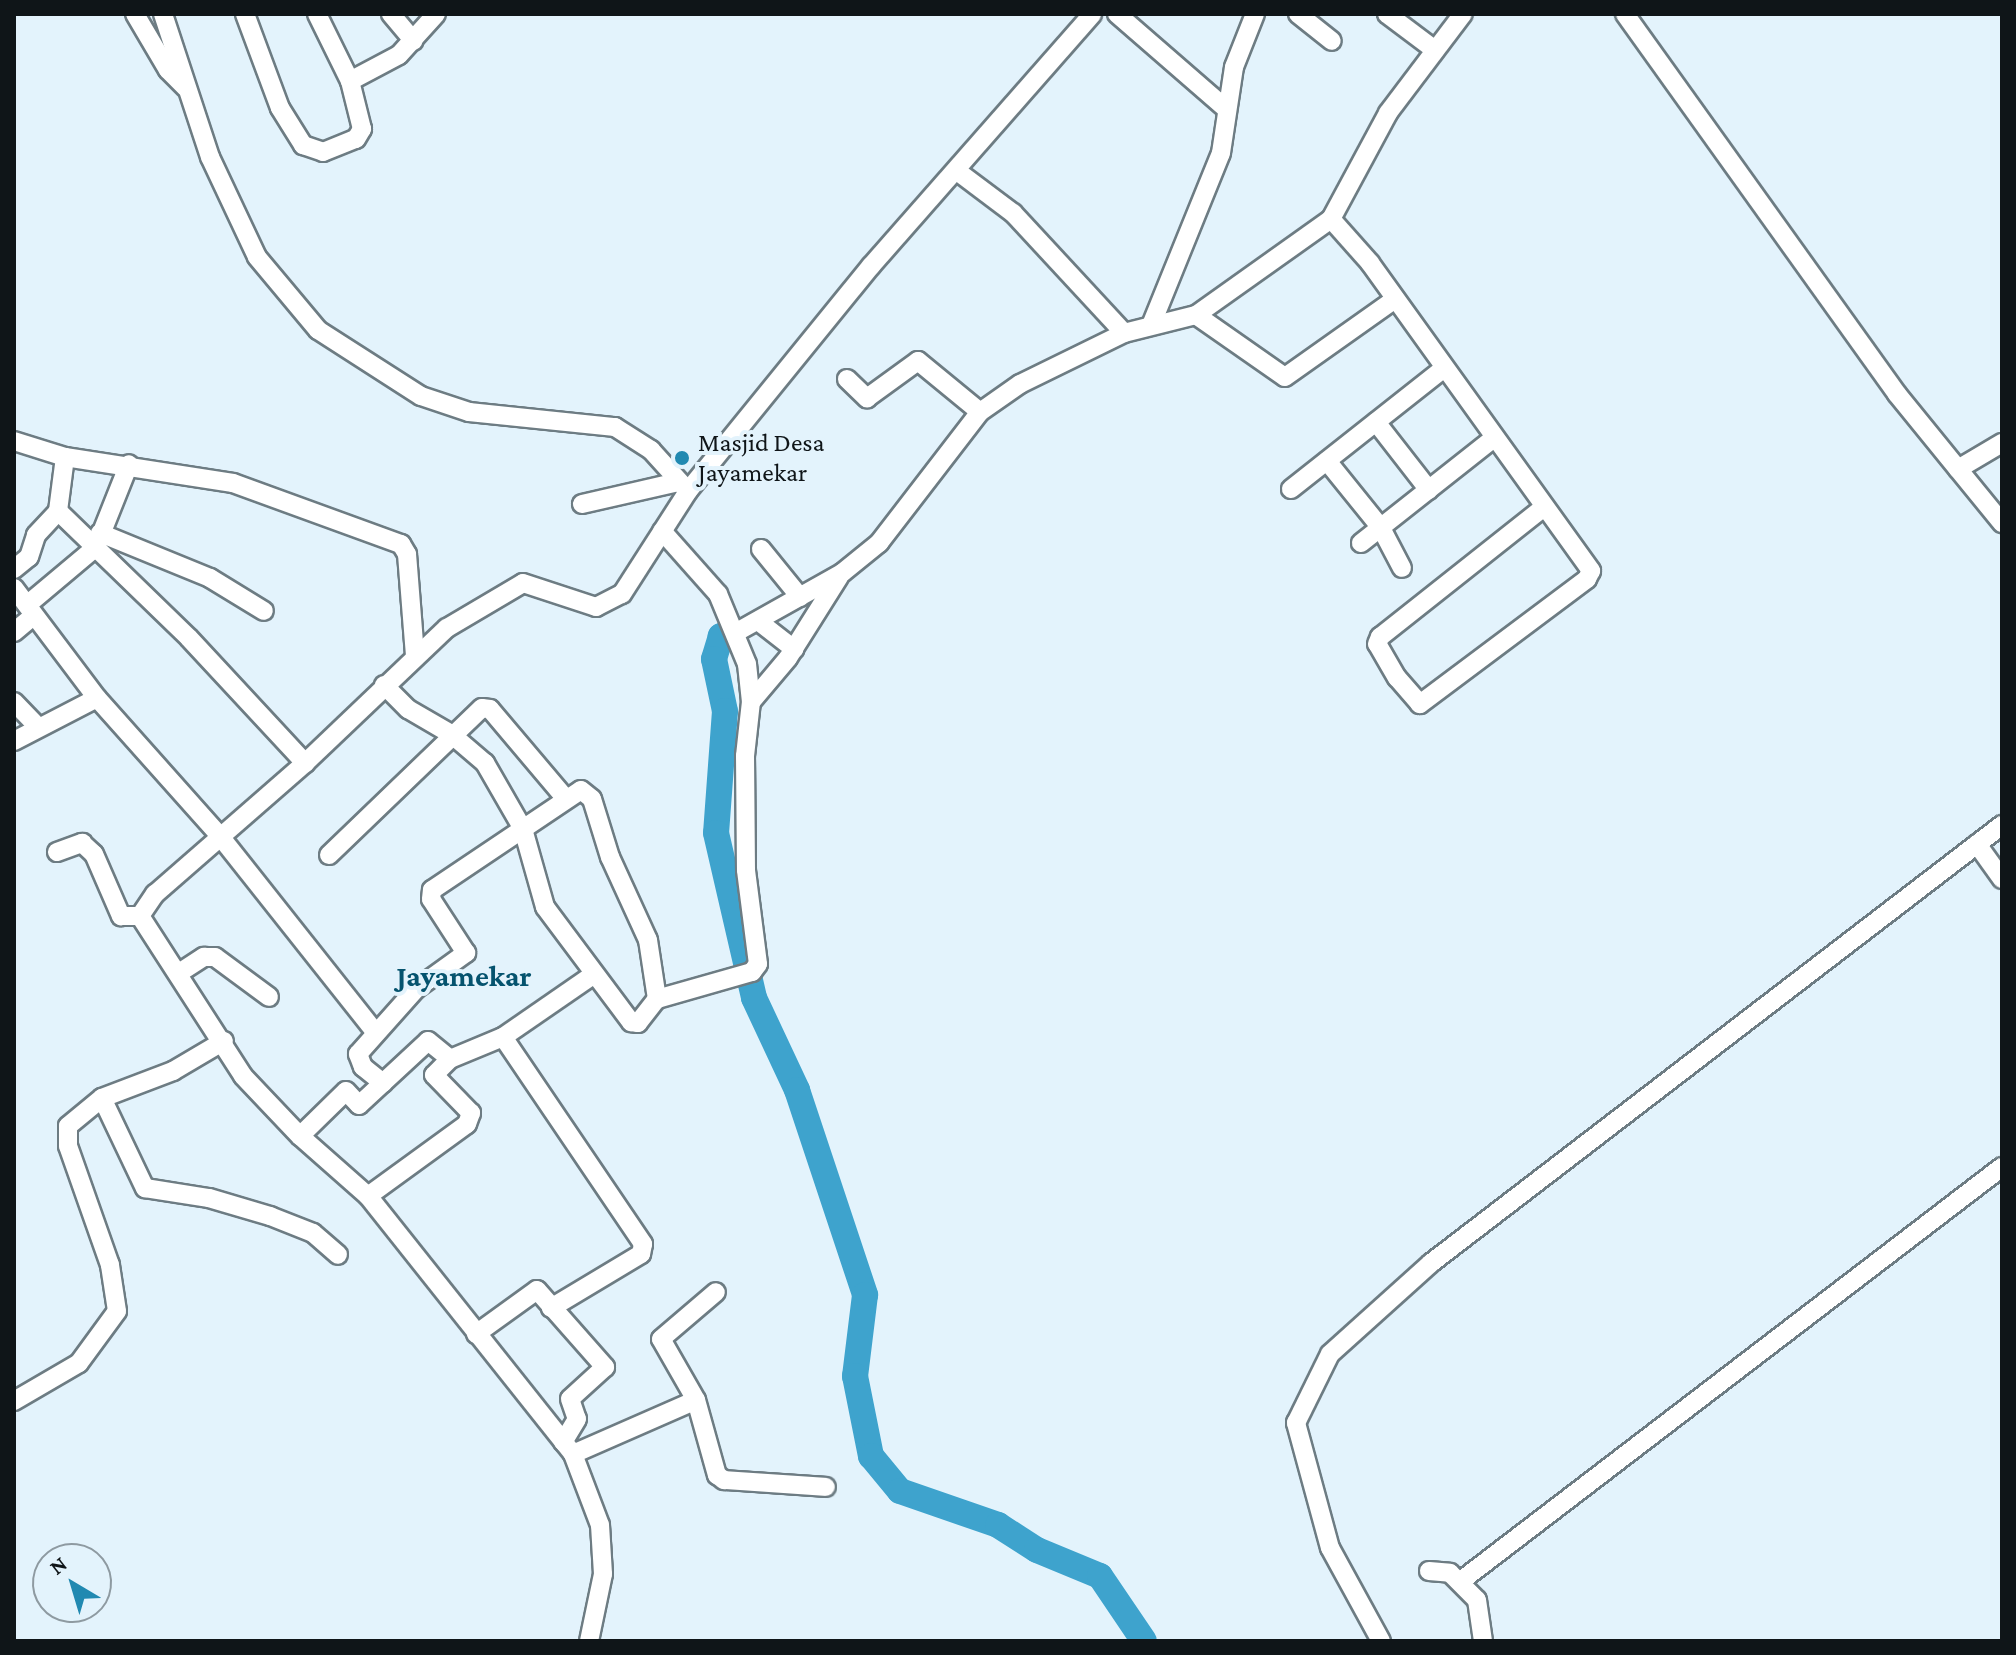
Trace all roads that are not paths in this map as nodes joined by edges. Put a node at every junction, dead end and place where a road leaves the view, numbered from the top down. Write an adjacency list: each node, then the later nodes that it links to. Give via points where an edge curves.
1 (135, 14): 18 (street, via 168,70)
2 (163, 14): 18 (street)
3 (245, 14): 17 (street, via 280,108 312,152 361,135)
4 (317, 14): 17 (street)
5 (391, 14): 14 (street)
6 (436, 14): 14 (street)
7 (1117, 14): 19 (street)
8 (1255, 14): 19 (street)
9 (1298, 14): 15 (street)
10 (1387, 14): 16 (street)
11 (1463, 14): 16 (street)
12 (1625, 14): 36 (street, via 1897,394)
13 (1087, 16): 20 (street)
14 (414, 41): 17 (street)
15 (1332, 41)
16 (1435, 50): 21 (street, via 1362,155)
17 (350, 81)
18 (188, 89): 37 (street, via 210,157 257,257 318,330 421,396 469,412 615,427 651,450)
19 (1225, 108): 24 (street, via 1221,153)
20 (957, 171): 25 (street, via 1013,213); 37 (street)
21 (1331, 219): 22 (street); 23 (street)
22 (1395, 299): 23 (street, via 1285,377); 26 (street)
23 (1196, 315): 24 (street)
24 (1152, 323): 25 (street)
25 (1124, 333): 28 (street, via 1057,362)
26 (1443, 369): 29 (street); 30 (street)
27 (847, 379): 28 (street, via 867,398 918,361)
28 (980, 412): 52 (street, via 908,510)
29 (1376, 422): 34 (street); 39 (street)
30 (1494, 438): 39 (street); 41 (street)
31 (14, 441): 33 (street, via 48,447)
32 (2002, 443): 36 (street)
33 (65, 457): 35 (street); 42 (street)
34 (1327, 461): 38 (street); 44 (street)
35 (129, 464): 46 (street); 62 (street, via 233,483 401,544 409,567)
36 (1958, 469): 43 (street)
37 (683, 487): 40 (street); 45 (street)
38 (1291, 489)
39 (1429, 490): 44 (street)
40 (582, 504)
41 (1544, 507): 41 (street, via 1587,558 1587,579 1420,704 1397,678 1377,644 1380,637)
42 (58, 511): 46 (street); 51 (street, via 36,535 29,557)
43 (2002, 523)
44 (1381, 528): 47 (street); 50 (street)
45 (662, 531): 60 (street, via 718,594); 62 (street, via 622,594 610,603 578,605 523,583 458,620)
46 (98, 540): 48 (street); 53 (street); 56 (street)
47 (1361, 543)
48 (137, 549): 53 (street); 57 (street, via 210,578)
49 (761, 549): 55 (street)
50 (1402, 568)
51 (14, 569)
52 (842, 573): 55 (street); 61 (street)
53 (121, 575): 70 (street, via 189,638)
54 (14, 588): 56 (street)
55 (800, 597): 58 (street)
56 (31, 610): 59 (street); 64 (street)
57 (264, 611)
58 (758, 621): 60 (street); 61 (street)
59 (14, 632)
60 (735, 633): 66 (street, via 747,664)
61 (794, 649): 66 (street)
62 (415, 655): 63 (street)
63 (384, 685): 68 (street, via 408,709); 70 (street)
64 (97, 698): 67 (street); 74 (street)
65 (14, 702): 67 (street)
66 (751, 702): 83 (street, via 745,756 746,870 758,964 752,972)
67 (38, 727): 69 (street)
68 (451, 734): 71 (street, via 482,708 490,709); 73 (street, via 485,763); 77 (street)
69 (14, 741)
70 (305, 763): 74 (street)
71 (566, 799): 73 (street); 83 (street, via 581,790 592,799 610,857 648,940)
72 (2002, 825): 75 (street)
73 (523, 829): 81 (street, via 545,907); 84 (street, via 432,890 431,899 466,953 416,989)
74 (219, 835): 79 (street, via 155,894); 84 (street)
75 (1977, 844): 78 (street); 104 (street, via 1431,1263 1330,1354 1296,1423 1330,1548)
76 (57, 852): 79 (street, via 82,843 94,854 121,916)
77 (329, 855)
78 (2002, 879)
79 (140, 916): 80 (street)
80 (179, 973): 82 (street, via 204,957 215,957); 86 (street)
81 (593, 975): 83 (street, via 635,1024); 85 (street)
82 (269, 997)
83 (657, 999)
84 (375, 1032): 88 (street, via 358,1061)
85 (503, 1037): 87 (street); 95 (street, via 643,1244 641,1254)
86 (224, 1041): 89 (street, via 173,1071); 90 (street, via 243,1076)
87 (450, 1059): 88 (street, via 428,1041); 92 (street, via 434,1075 471,1113 467,1124)
88 (383, 1083): 90 (street, via 359,1105 346,1091)
89 (102, 1098): 93 (street, via 145,1188 209,1198 270,1216 313,1233); 98 (street, via 75,1117 67,1135 110,1265 117,1311 79,1363)
90 (300, 1136): 92 (street)
91 (2002, 1167): 102 (street)
92 (368, 1196): 96 (street)
93 (338, 1255)
94 (716, 1292): 97 (street, via 661,1339)
95 (551, 1308): 96 (street, via 537,1290); 99 (street, via 605,1367 570,1399 577,1419)
96 (476, 1334): 99 (street)
97 (696, 1400): 99 (street); 100 (street, via 717,1475 724,1480)
98 (14, 1401)
99 (568, 1448): 103 (street, via 600,1525 603,1574)
100 (826, 1487)
101 (1429, 1571): 102 (street)
102 (1462, 1580): 105 (street, via 1477,1600)
103 (589, 1641)
104 (1381, 1641)
105 (1483, 1641)

